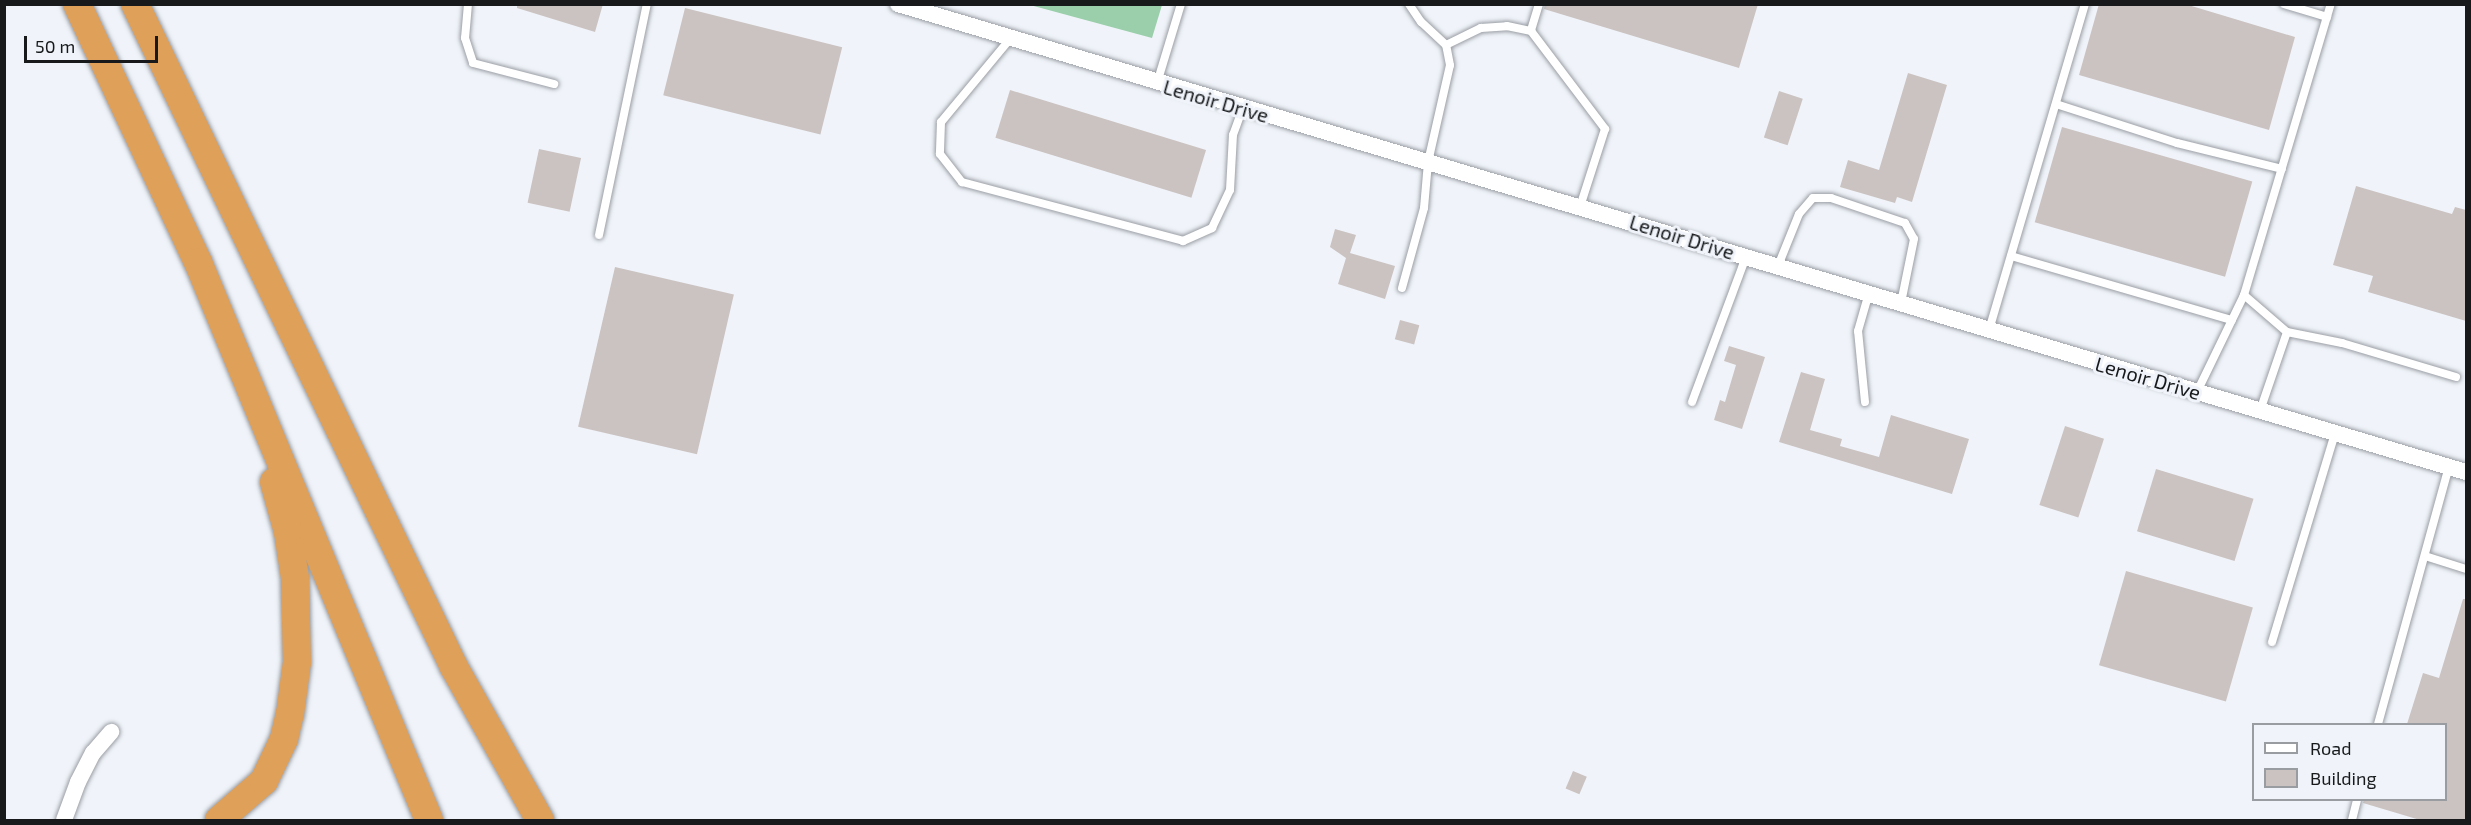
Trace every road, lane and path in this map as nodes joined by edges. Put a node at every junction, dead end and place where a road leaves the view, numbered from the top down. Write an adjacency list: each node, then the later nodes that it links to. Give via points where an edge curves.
1 (75, 4): 49 (highway, via 267,463 288,532 297,615 297,662 286,730 264,781); 50 (highway, via 203,273)
2 (135, 4): 51 (highway, via 454,667)
3 (468, 4): 16 (lane, via 465,38 473,63)
4 (647, 4): 23 (lane)
5 (898, 4): 14 (street, Lenoir Drive)
6 (1181, 4): 17 (lane)
7 (1409, 4): 15 (lane, via 1421,22)
8 (1539, 4): 13 (lane)
9 (2085, 4): 18 (lane)
10 (2284, 4): 12 (lane)
11 (2331, 4): 12 (lane)
12 (2327, 17): 21 (lane)
13 (1531, 32): 15 (lane, via 1507,26 1481,28); 22 (lane, via 1605,129)
14 (1010, 39): 17 (street, Lenoir Drive); 19 (lane, via 941,122 940,154 962,182 1183,241 1212,228 1230,190 1233,135)
15 (1446, 45): 20 (lane, via 1450,65)
16 (554, 84)
17 (1157, 84): 19 (street, Lenoir Drive)
18 (2055, 104): 21 (lane, via 2176,143); 25 (lane)
19 (1243, 108): 20 (street, Lenoir Drive)
20 (1428, 162): 22 (street, Lenoir Drive); 27 (lane, via 1424,208)
21 (2282, 169): 29 (lane)
22 (1580, 207): 24 (street, Lenoir Drive)
23 (599, 235)
24 (1746, 256): 26 (street, Lenoir Drive); 36 (lane)
25 (2011, 256): 31 (lane); 32 (lane)
26 (1778, 266): 28 (street, Lenoir Drive); 30 (lane, via 1799,214 1813,198 1831,198 1905,223 1914,239)
27 (1402, 288)
28 (1869, 293): 30 (street, Lenoir Drive); 37 (lane, via 1858,331)
29 (2244, 295): 31 (lane); 33 (lane)
30 (1900, 303): 32 (street, Lenoir Drive)
31 (2232, 320): 35 (lane)
32 (1989, 330): 35 (street, Lenoir Drive)
33 (2287, 332): 34 (lane, via 2342,343); 38 (lane)
34 (2456, 377)
35 (2197, 392): 38 (street, Lenoir Drive)
36 (1692, 402)
37 (1865, 402)
38 (2260, 411): 39 (street, Lenoir Drive)
39 (2335, 433): 40 (street, Lenoir Drive); 44 (lane)
40 (2449, 467): 41 (street, Lenoir Drive); 42 (lane)
41 (2466, 472)
42 (2425, 556): 43 (lane); 45 (lane)
43 (2466, 569)
44 (2272, 642)
45 (2378, 723)
46 (111, 732): 48 (street, via 88,763)
47 (2357, 801): 52 (lane)
48 (64, 820)
49 (219, 820)
50 (429, 820)
51 (540, 820)
52 (2352, 820)

